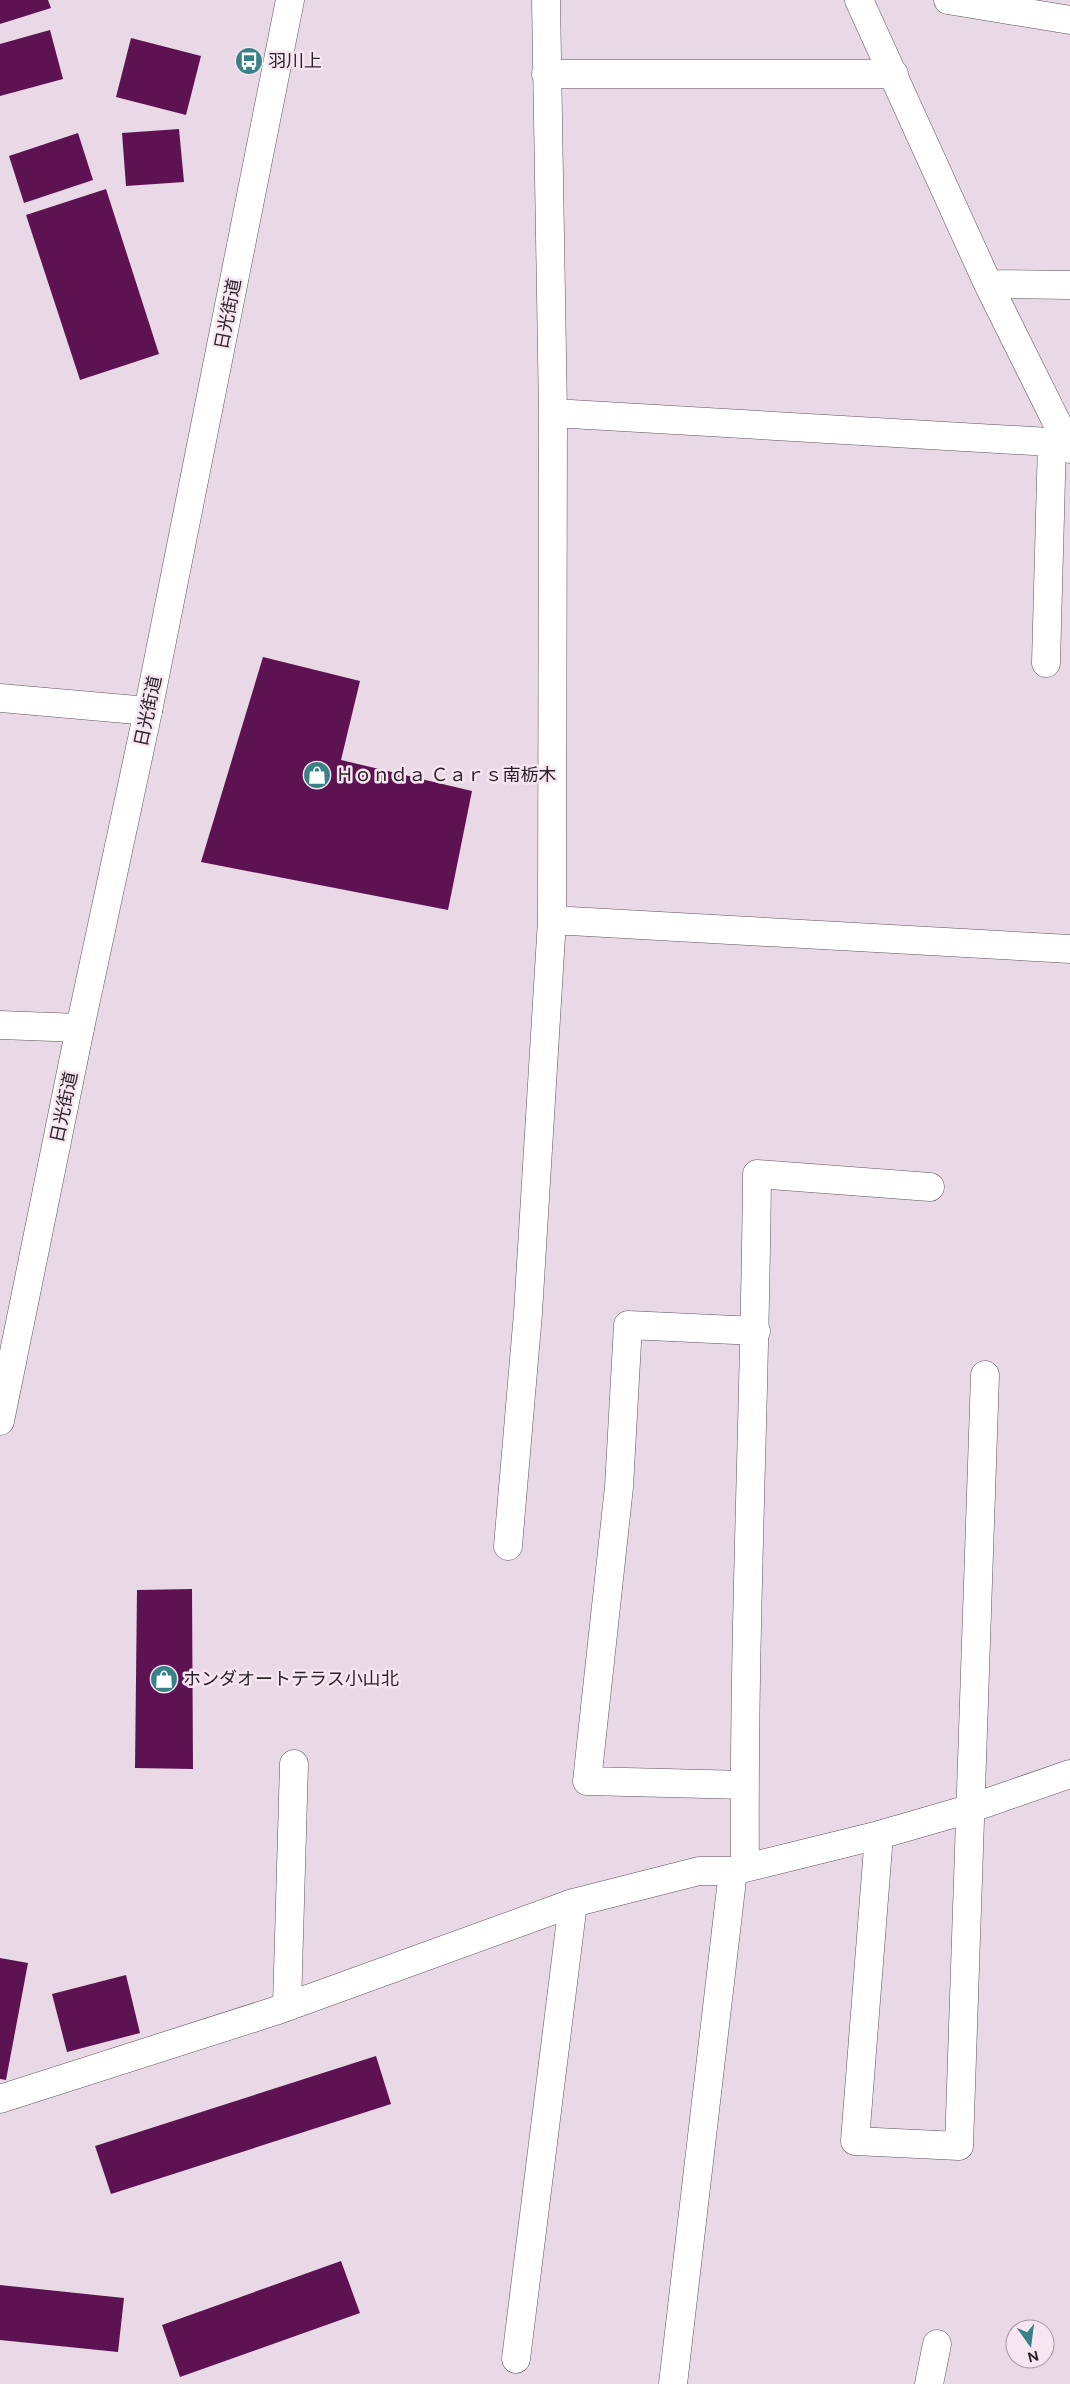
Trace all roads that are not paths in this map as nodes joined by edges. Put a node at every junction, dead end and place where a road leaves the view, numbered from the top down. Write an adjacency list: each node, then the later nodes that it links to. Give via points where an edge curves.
1 (290, 0): 14 (main road, 日光街道)
2 (546, 0): 6 (main road)
3 (859, 0): 7 (main road)
4 (948, 0): 5 (main road)
5 (1070, 20)
6 (546, 74): 7 (main road); 10 (main road)
7 (894, 74): 8 (main road)
8 (988, 284): 9 (main road); 11 (main road)
9 (1070, 285)
10 (553, 413): 11 (main road); 15 (main road)
11 (1063, 445): 12 (main road)
12 (1046, 663)
13 (0, 698): 14 (main road)
14 (148, 712): 18 (main road, 日光街道)
15 (552, 920): 16 (main road); 23 (main road, via 528,1313)
16 (1070, 949)
17 (0, 1025): 18 (main road)
18 (80, 1028): 22 (main road, 日光街道)
19 (930, 1187): 20 (main road, via 757,1174)
20 (756, 1331): 26 (main road); 26 (main road, via 628,1326 618,1487 587,1781)
21 (985, 1375): 27 (main road)
22 (0, 1420)
23 (508, 1546)
24 (294, 1764): 31 (main road)
25 (1070, 1774): 27 (main road)
26 (745, 1785): 29 (main road)
27 (969, 1809): 28 (main road); 28 (main road, via 959,2146 855,2141)
28 (879, 1835): 29 (main road)
29 (739, 1869): 30 (main road, via 699,1871); 35 (main road)
30 (573, 1903): 31 (main road); 34 (main road)
31 (287, 2006): 32 (main road)
32 (0, 2098)
33 (937, 2344): 36 (main road)
34 (516, 2359)
35 (674, 2384)
36 (929, 2384)

